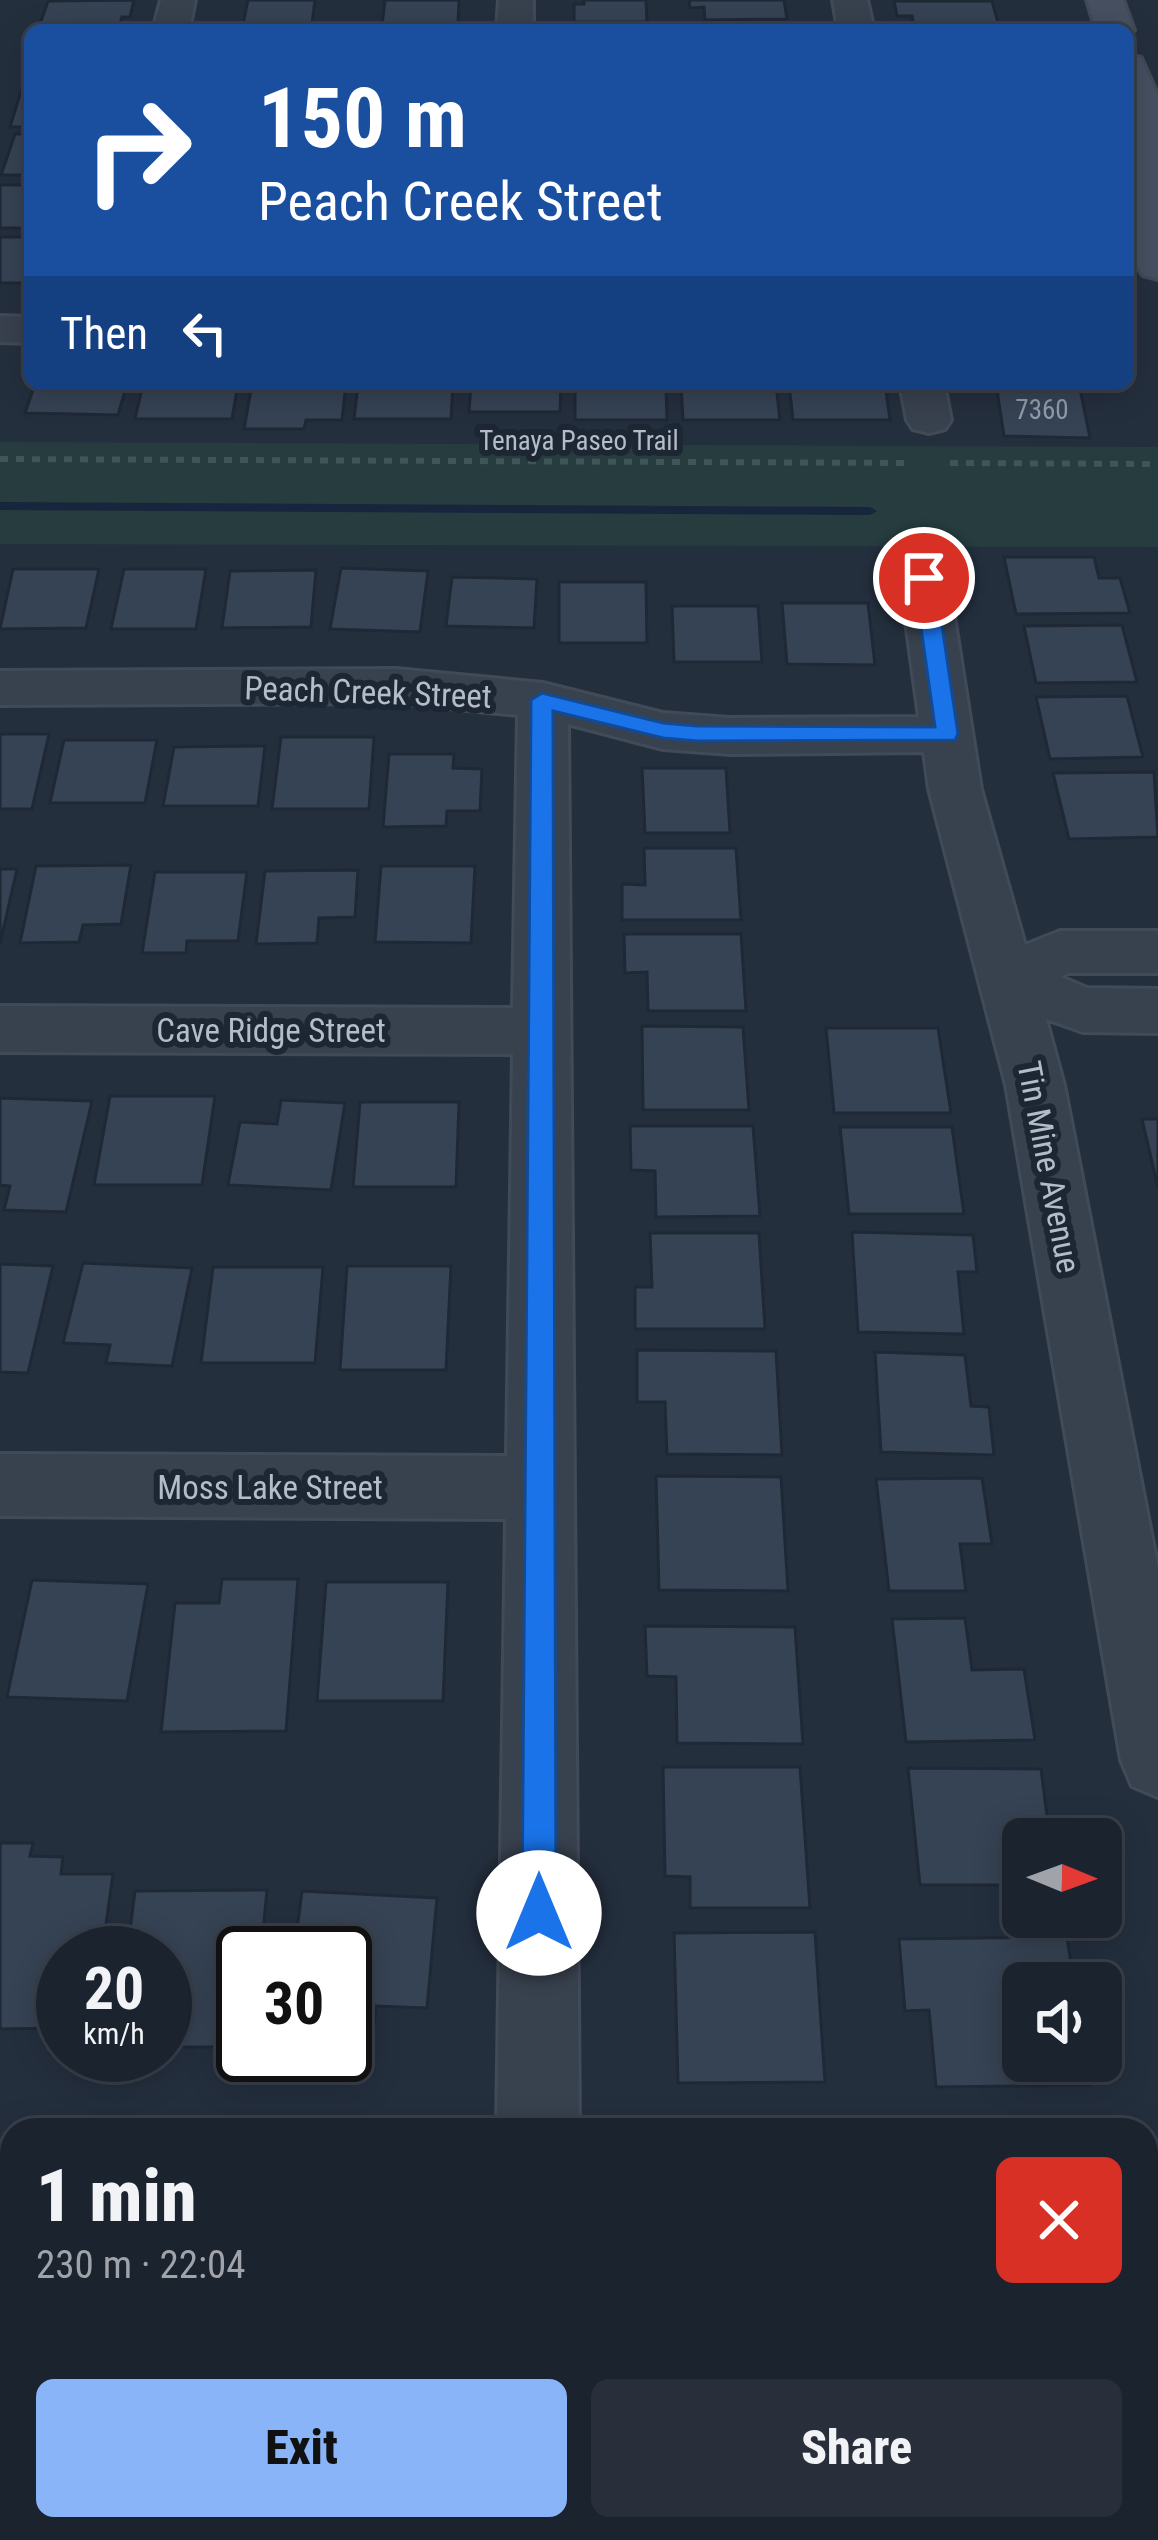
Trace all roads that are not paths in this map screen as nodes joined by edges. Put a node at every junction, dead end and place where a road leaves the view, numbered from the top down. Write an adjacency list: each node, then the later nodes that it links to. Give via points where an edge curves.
1 (1134, 92): 2 (main road)
2 (1147, 148): 3 (main road, via 1136,200)
3 (1158, 266)
4 (924, 578): 7 (street, Tin Mine Avenue)
5 (0, 688): 6 (street, Peach Creek Street, via 396,686)
6 (542, 700): 7 (street, Peach Creek Street, via 686,733); 12 (street)
7 (947, 734): 9 (street, Tin Mine Avenue)
8 (1158, 952): 9 (street, via 1060,952)
9 (1008, 980): 10 (street, via 1083,1010); 15 (street, Tin Mine Avenue, via 1035,1085)
10 (1158, 1011)
11 (0, 1029): 12 (street, Cave Ridge Street)
12 (542, 1031): 14 (street)
13 (0, 1485): 14 (street, Moss Lake Street)
14 (541, 1488): 16 (street)
15 (1158, 1760)
16 (538, 2118)

